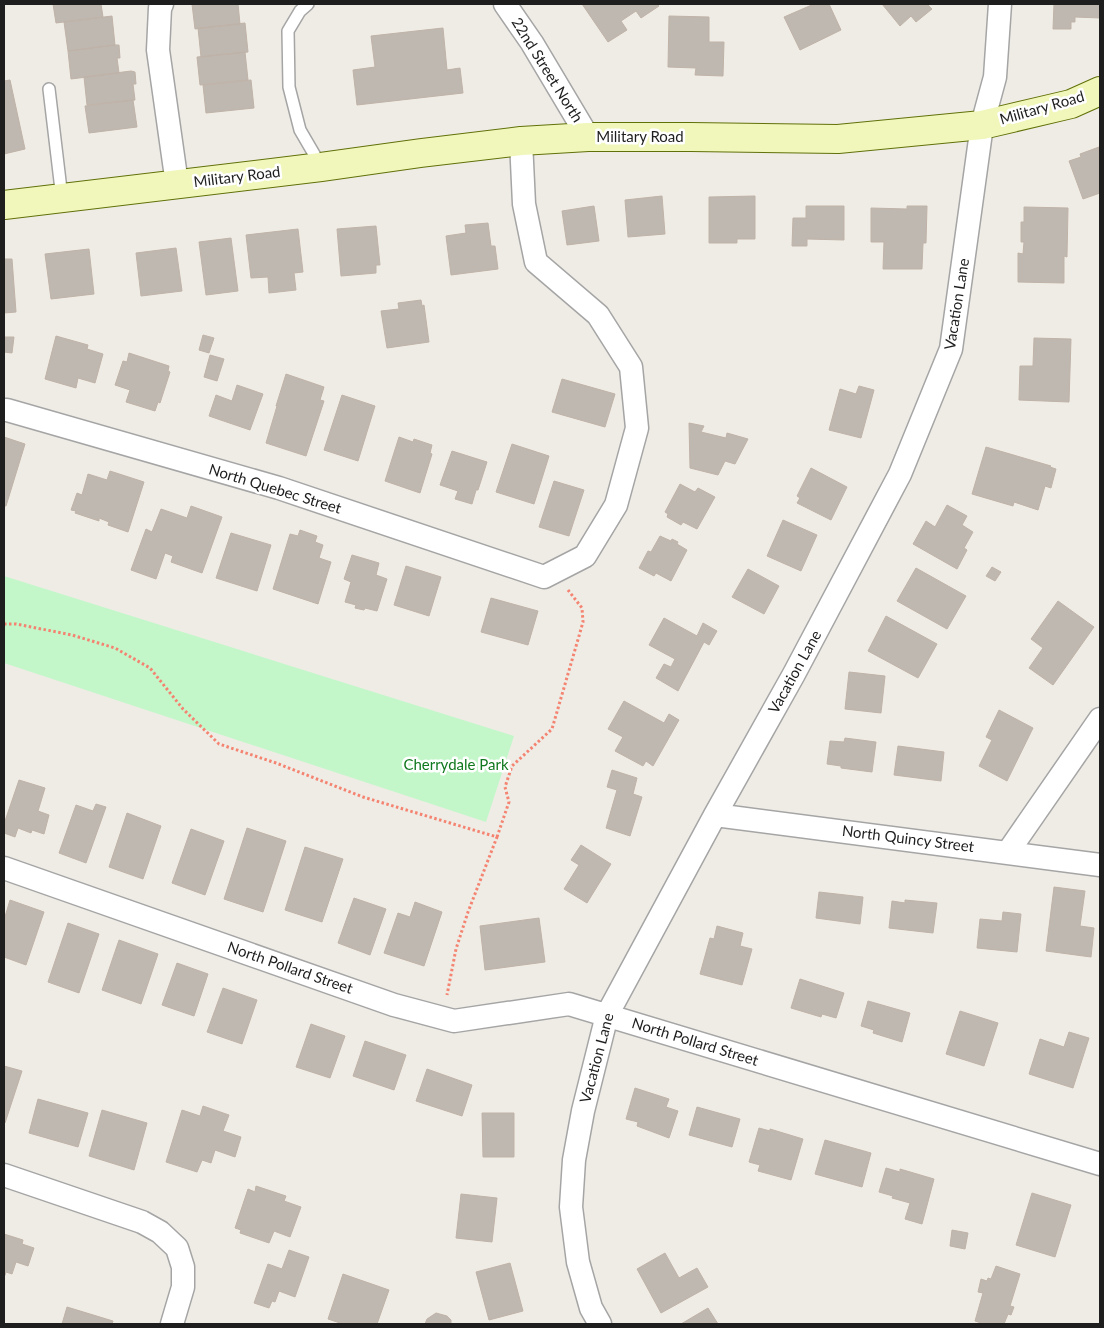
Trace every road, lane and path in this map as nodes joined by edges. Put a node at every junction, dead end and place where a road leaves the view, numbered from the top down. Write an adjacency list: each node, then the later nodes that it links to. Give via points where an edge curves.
1 (162, 4): 11 (street, Military Road, via 158,50)
2 (308, 4): 10 (lane, via 288,31 289,87 300,130)
3 (505, 4): 8 (street, 22nd Street North)
4 (1000, 4): 7 (street, Vacation Lane, via 995,77)
5 (49, 89): 12 (lane)
6 (1100, 91): 7 (main road, Military Road, via 1071,104)
7 (982, 124): 8 (main road, Military Road, via 838,139); 18 (street, Vacation Lane, via 951,349 900,474)
8 (588, 137): 9 (main road, Military Road)
9 (521, 141): 10 (main road, Military Road); 14 (street, North Quebec Street, via 524,204 536,262 598,315 631,367 637,428 616,506 585,556 544,577 279,488)
10 (321, 167): 11 (main road, Military Road)
11 (176, 184): 12 (main road, Military Road)
12 (62, 198): 13 (main road, Military Road)
13 (4, 205)
14 (4, 410)
15 (573, 596): 19 (path, via 582,608 583,622 552,729 512,766 505,787 509,802)
16 (4, 624): 19 (path, via 72,635 115,648 150,668 183,709 219,744 363,797)
17 (1100, 719): 20 (street)
18 (715, 815): 20 (street, North Quincy Street); 23 (street, Vacation Lane)
19 (497, 837): 24 (path, via 456,949)
20 (1008, 852): 21 (street, North Quincy Street)
21 (1100, 864)
22 (4, 868): 24 (street, North Pollard Street, via 394,1005)
23 (607, 1015): 24 (street, North Pollard Street, via 570,1004 454,1021); 25 (street, North Pollard Street); 28 (street, Vacation Lane, via 583,1110 570,1207 578,1262 591,1308)
24 (442, 1018)
25 (1100, 1164)
26 (4, 1176): 27 (street, via 142,1222 160,1232 177,1248 183,1267 183,1287)
27 (172, 1324)
28 (600, 1324)

